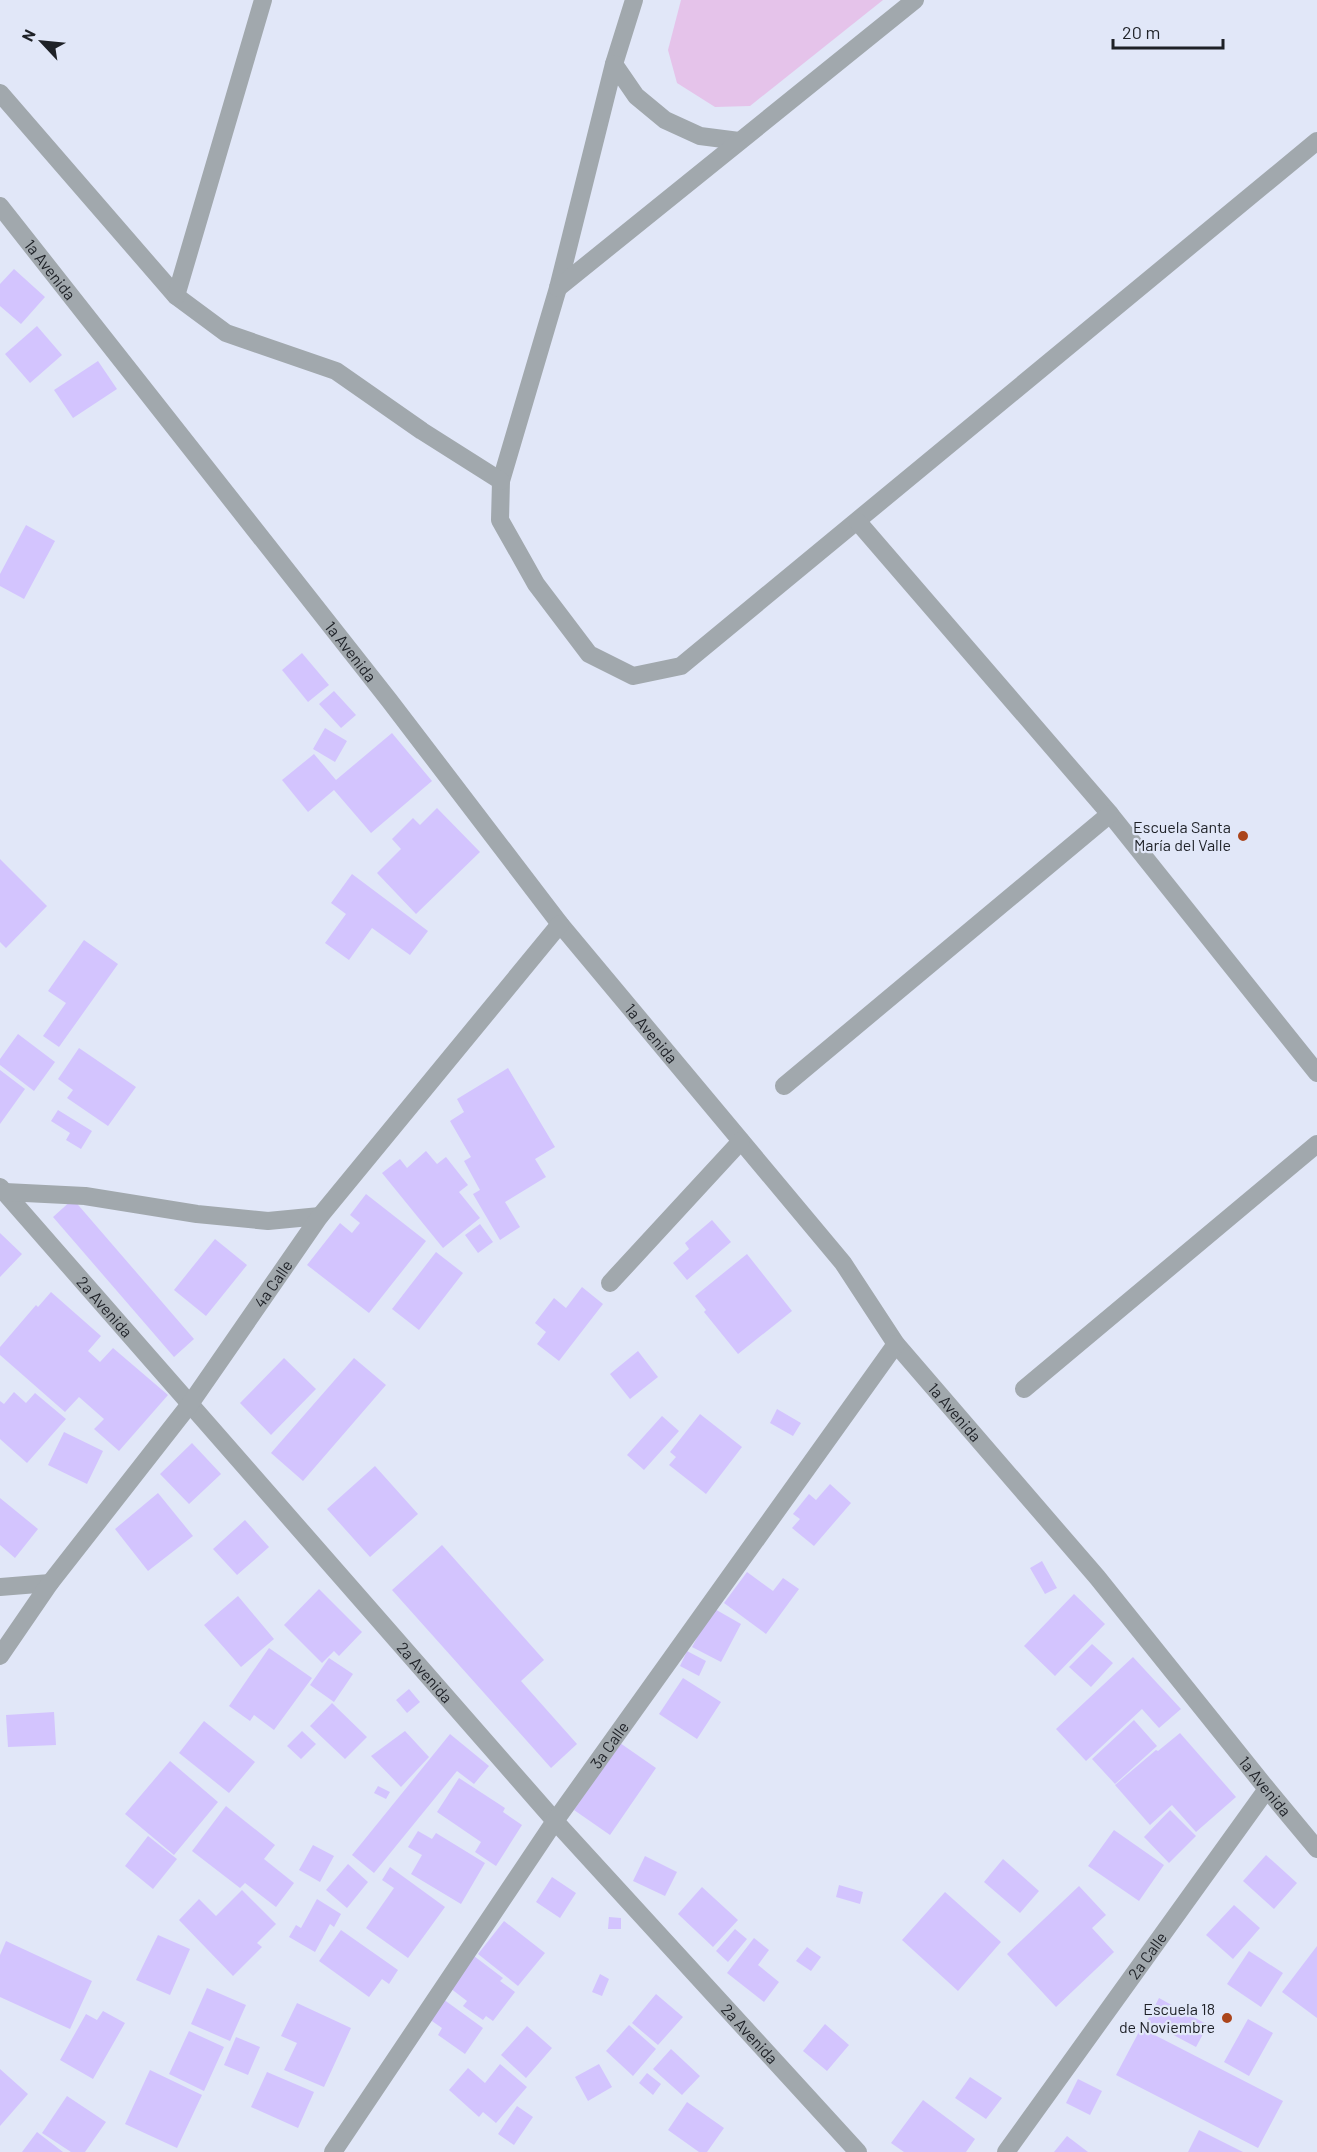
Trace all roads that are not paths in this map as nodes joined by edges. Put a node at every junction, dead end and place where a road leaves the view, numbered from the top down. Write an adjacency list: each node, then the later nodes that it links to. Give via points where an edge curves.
1 (263, 0): 10 (street)
2 (634, 0): 4 (street)
3 (915, 0): 6 (street)
4 (614, 64): 6 (street, via 636,96 665,120 700,136); 9 (street)
5 (0, 93): 10 (street)
6 (738, 141): 9 (street)
7 (1317, 141): 12 (street)
8 (0, 206): 14 (street, 1a Avenida)
9 (558, 288): 11 (street)
10 (176, 296): 11 (street, via 226,333 336,371)
11 (501, 481): 12 (street, via 500,520 536,584 589,654 633,676 681,666)
12 (858, 522): 13 (street)
13 (1110, 814): 15 (street); 16 (street)
14 (560, 924): 17 (street, 1a Avenida); 20 (street, 4a Calle)
15 (1317, 1073)
16 (784, 1086)
17 (741, 1141): 21 (street); 22 (street, 1a Avenida, via 843,1263)
18 (1317, 1144): 23 (street)
19 (2, 1189): 20 (street, via 268,1221); 24 (street, 2a Avenida)
20 (320, 1216): 24 (street, 4a Calle)
21 (610, 1283)
22 (896, 1344): 28 (street, 1a Avenida, via 1097,1577); 29 (street, 3a Calle)
23 (1024, 1389)
24 (190, 1404): 25 (street, 4a Calle); 29 (street, 2a Avenida)
25 (50, 1583): 26 (street); 27 (street, 4a Calle)
26 (0, 1587)
27 (0, 1656)
28 (1267, 1789): 30 (street, 1a Avenida); 33 (street, 2a Calle)
29 (555, 1821): 31 (street, 3a Calle); 32 (street, 2a Avenida)
30 (1317, 1849)
31 (333, 2152)
32 (858, 2152)
33 (1006, 2152)

